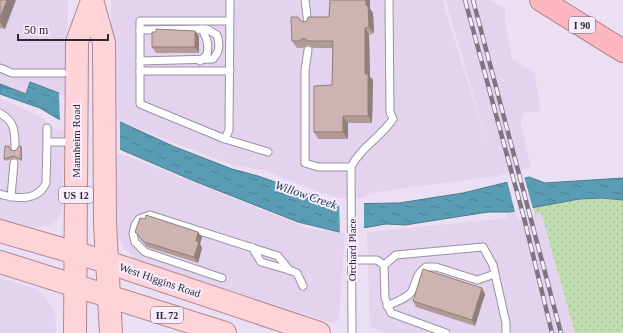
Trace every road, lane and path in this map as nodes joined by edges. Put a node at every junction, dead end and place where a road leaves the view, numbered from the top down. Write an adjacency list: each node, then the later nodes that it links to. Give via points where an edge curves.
1 (92, 0): 20 (main road, Mannheim Road / US 12, via 76,42); 34 (main road, Mannheim Road / US 12, via 104,43)
2 (230, 0): 6 (lane)
3 (305, 0): 7 (lane)
4 (389, 0): 26 (lane, via 390,112 393,119 386,130 357,155)
5 (541, 0): 11 (highway, I 90)
6 (229, 21): 9 (lane, via 140,21); 16 (lane)
7 (308, 24)
8 (202, 29): 9 (lane); 13 (lane, via 208,39 208,47 207,55); 13 (lane, via 217,35 220,44 218,54 213,59)
9 (140, 30): 12 (lane)
10 (308, 50): 26 (lane, via 305,70 305,162 318,167)
11 (623, 50)
12 (140, 61): 13 (lane); 15 (lane)
13 (200, 61)
14 (0, 68): 17 (lane, via 12,73)
15 (140, 71): 16 (lane); 21 (lane, via 140,104)
16 (230, 71): 21 (lane, via 229,130)
17 (63, 73)
18 (0, 113): 23 (lane, via 14,125)
19 (47, 128): 22 (lane)
20 (76, 139): 22 (lane); 31 (main road, Mannheim Road / US 12)
21 (225, 139): 24 (lane)
22 (47, 142): 28 (lane, via 46,183 43,189 37,195)
23 (15, 148)
24 (268, 152)
25 (14, 163): 28 (lane)
26 (351, 167): 32 (lane, Orchard Place)
27 (0, 194): 28 (lane)
28 (11, 197)
29 (0, 231): 31 (main road, West Higgins Road)
30 (252, 247): 36 (lane, via 278,256); 36 (lane, via 262,262); 38 (lane, via 150,215 144,216 135,225 135,242 145,252)
31 (76, 254): 34 (main road, West Higgins Road); 39 (main road, Mannheim Road / US 12)
32 (352, 260): 35 (lane, via 377,260); 47 (lane, Orchard Place)
33 (0, 262): 39 (main road, IL 72)
34 (107, 262): 41 (main road, Mannheim Road / US 12); 46 (main road, West Higgins Road)
35 (384, 265): 37 (lane, via 396,255 483,247 493,264); 42 (lane)
36 (289, 270): 40 (lane, via 297,273)
37 (495, 274): 42 (lane, via 477,280 426,266 417,274 412,291); 49 (lane)
38 (222, 278)
39 (75, 285): 41 (main road, IL 72); 43 (main road, Mannheim Road / US 12)
40 (303, 286)
41 (109, 296): 44 (main road, Mannheim Road / US 12); 45 (main road, IL 72)
42 (387, 306): 48 (lane, via 391,313)
43 (75, 333)
44 (111, 333)
45 (225, 333)
46 (318, 333)
47 (352, 333)
48 (446, 333)
49 (506, 333)

